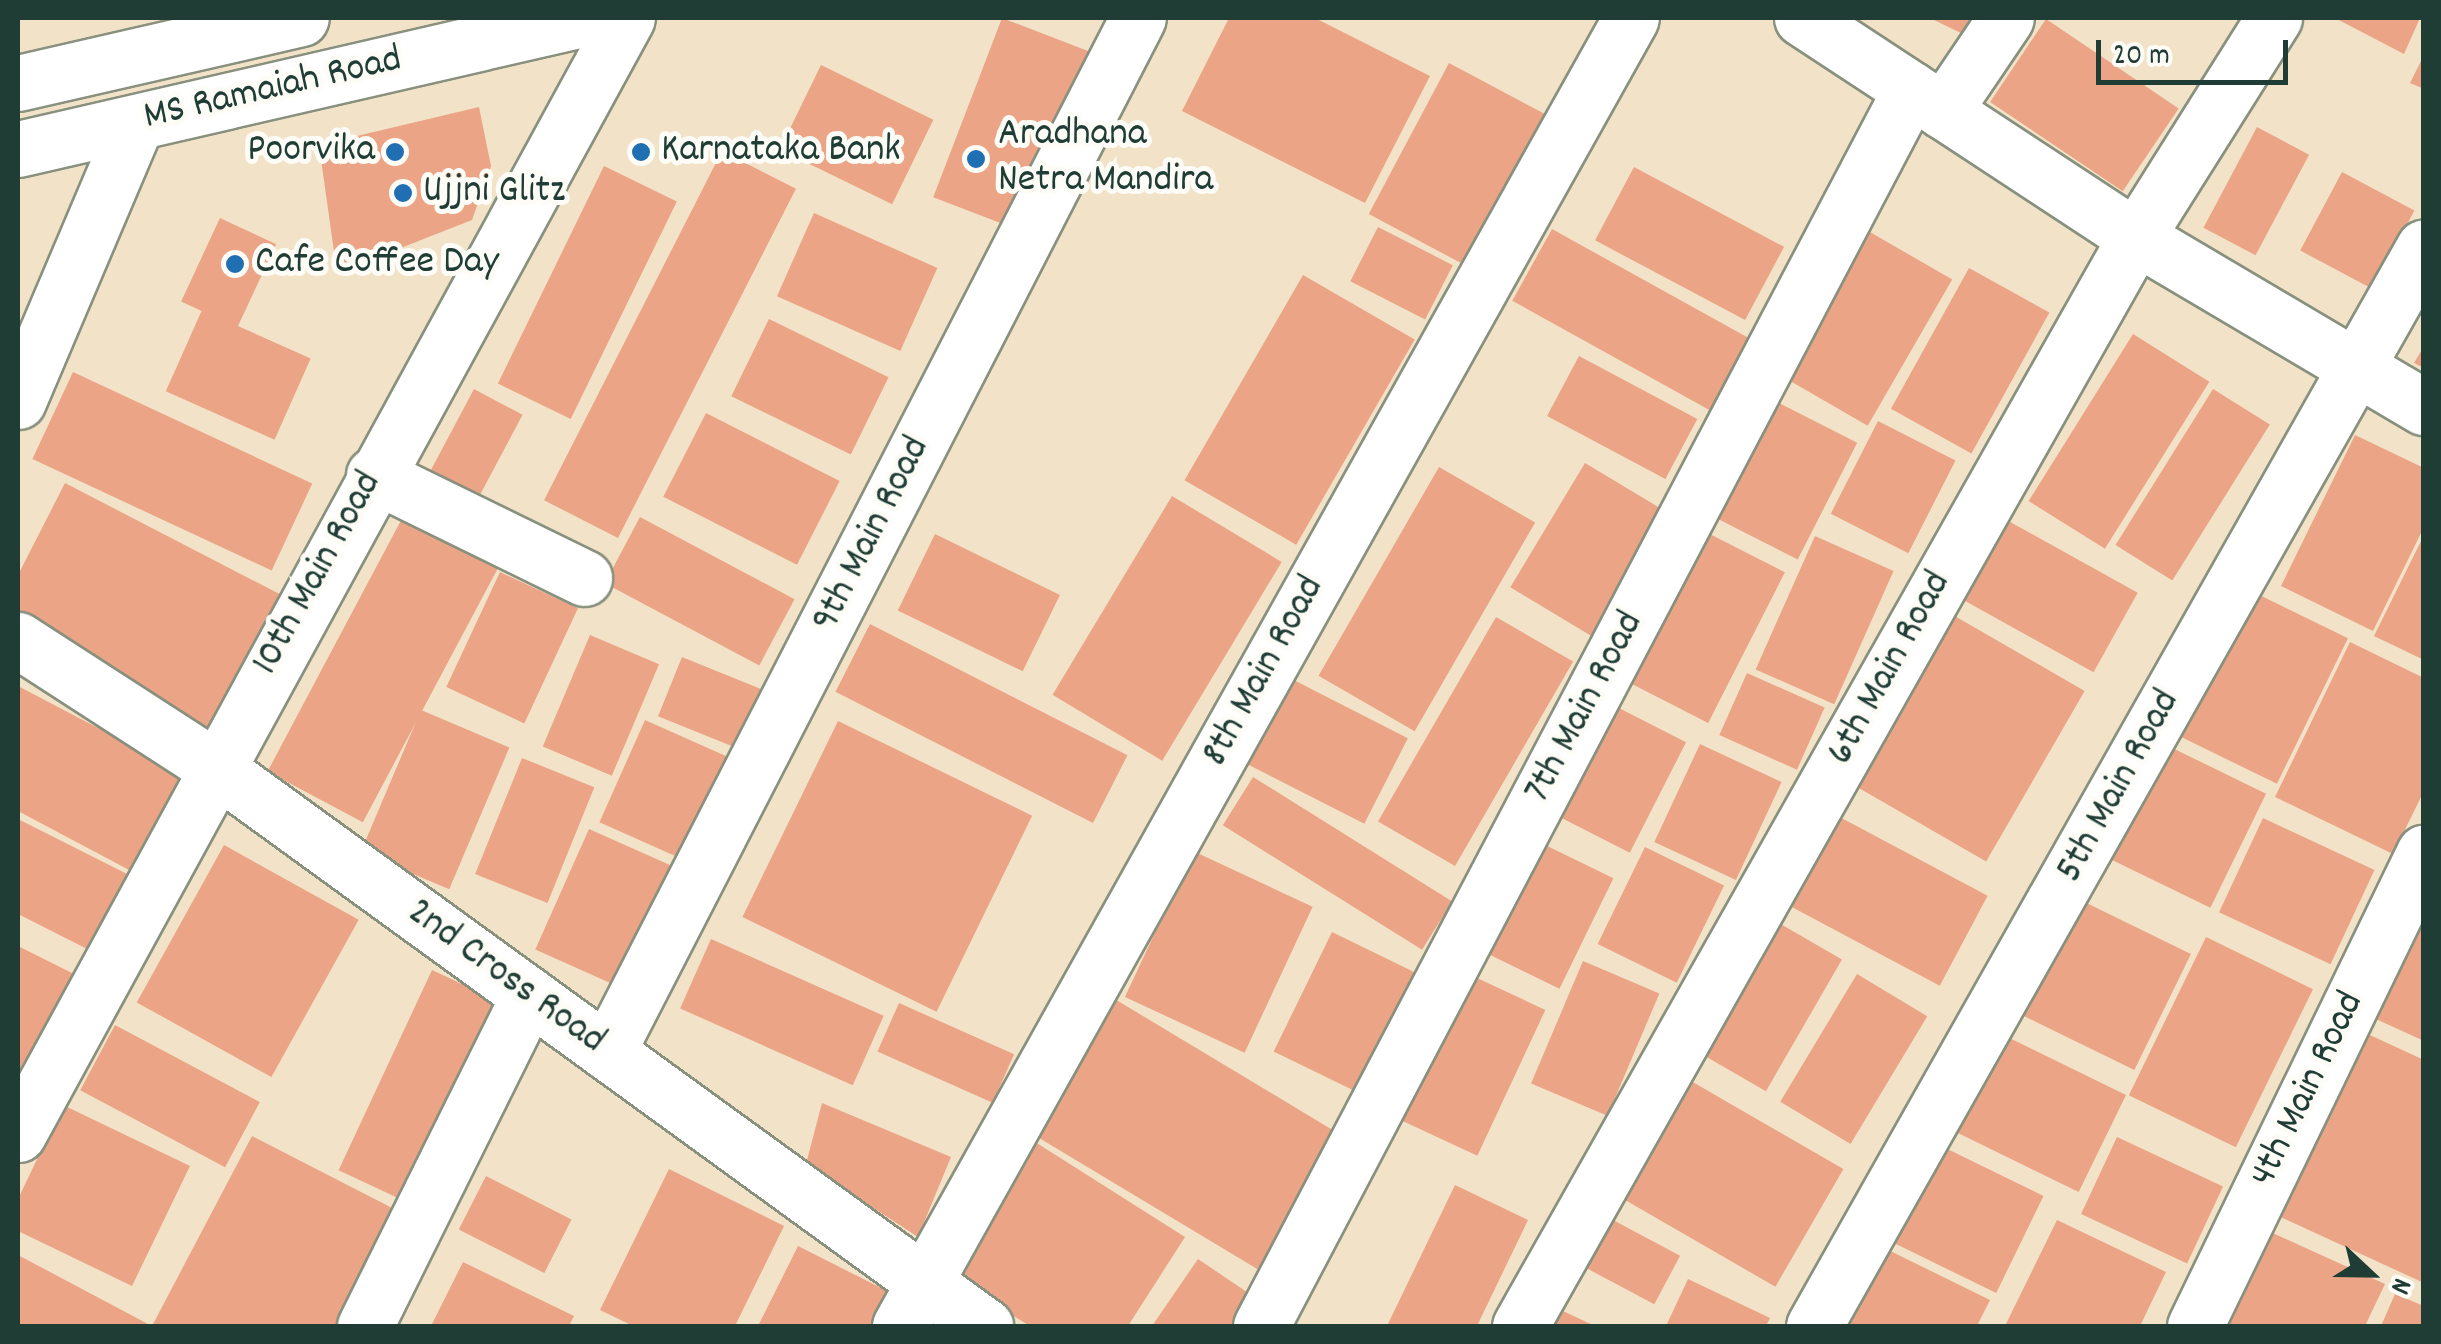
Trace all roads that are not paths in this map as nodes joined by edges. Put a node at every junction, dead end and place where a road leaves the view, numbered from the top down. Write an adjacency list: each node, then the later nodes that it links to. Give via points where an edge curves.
1 (301, 18): 9 (street, MS Ramaiah Road)
2 (587, 18): 11 (street, MS Ramaiah Road)
3 (627, 18): 18 (street, 10th Main Road)
4 (1138, 18): 24 (street, 9th Main Road)
5 (1631, 18): 26 (street, 8th Main Road)
6 (1802, 18): 10 (street)
7 (2006, 18): 10 (street, 7th Main Road)
8 (2274, 18): 13 (street, 6th Main Road)
9 (18, 83)
10 (1927, 100): 13 (street); 30 (street, 7th Main Road)
11 (136, 123): 12 (street, MS Ramaiah Road); 16 (street)
12 (18, 149)
13 (2136, 237): 15 (street); 31 (street, 6th Main Road)
14 (2424, 247): 15 (street, 5th Main Road)
15 (2359, 364): 17 (street); 32 (street, 5th Main Road)
16 (18, 402)
17 (2424, 407)
18 (374, 475): 19 (street); 21 (street, 10th Main Road)
19 (584, 578)
20 (18, 640): 21 (street, 2nd Cross Road)
21 (214, 766): 23 (street, 2nd Cross Road); 25 (street, 10th Main Road)
22 (2424, 853): 33 (street, 4th Main Road)
23 (529, 996): 24 (street, 2nd Cross Road); 27 (street)
24 (608, 1052): 26 (street, 2nd Cross Road)
25 (18, 1134)
26 (926, 1280): 28 (street, 8th Main Road); 29 (street, 2nd Cross Road)
27 (366, 1326)
28 (900, 1326)
29 (985, 1326)
30 (1261, 1326)
31 (1520, 1326)
32 (1814, 1326)
33 (2195, 1326)

